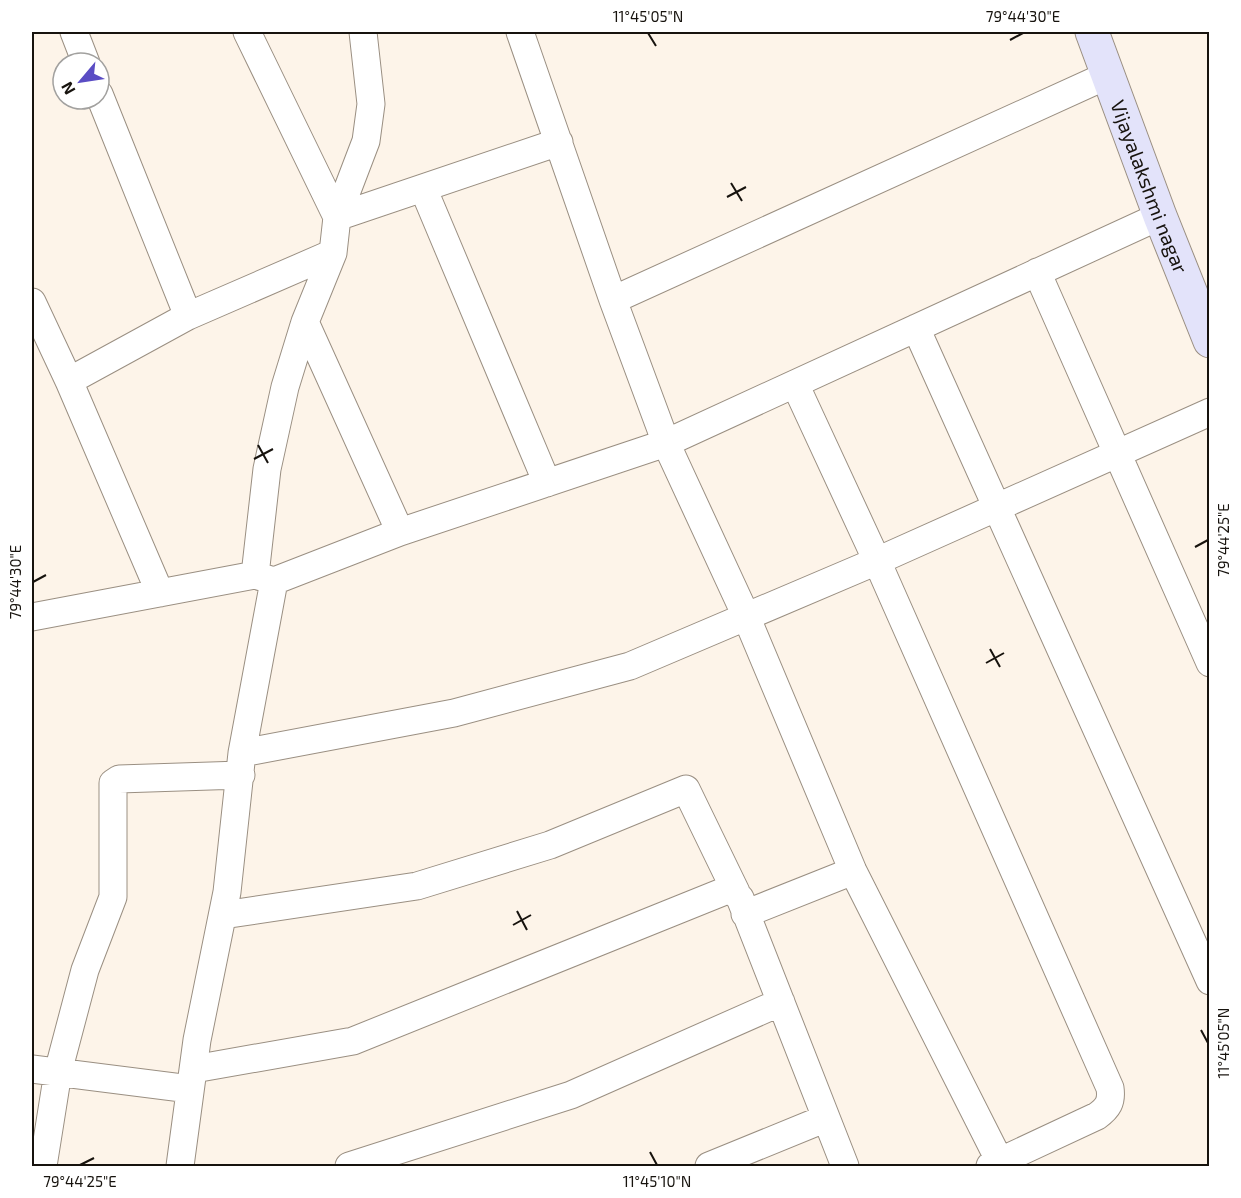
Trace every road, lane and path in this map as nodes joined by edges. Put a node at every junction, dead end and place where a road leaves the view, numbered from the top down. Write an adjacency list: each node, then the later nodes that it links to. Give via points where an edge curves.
1 (74, 32): 6 (street)
2 (247, 32): 12 (street)
3 (363, 32): 12 (street, via 370,104 366,141)
4 (520, 32): 9 (street)
5 (1092, 32): 7 (street, Vijayalakshmi nagar)
6 (81, 51)
7 (1108, 75): 11 (street, Vijayalakshmi nagar); 15 (street)
8 (106, 111): 17 (street)
9 (559, 142): 10 (street); 15 (street)
10 (423, 188): 12 (street); 26 (street)
11 (1160, 216): 14 (street); 20 (street, Vijayalakshmi nagar)
12 (337, 217): 13 (street)
13 (333, 253): 17 (street); 18 (street)
14 (1037, 273): 19 (street); 25 (street)
15 (613, 300): 24 (street)
16 (32, 302): 21 (street)
17 (188, 315): 21 (street)
18 (305, 322): 28 (street); 30 (street, via 285,387 267,469)
19 (916, 328): 22 (street); 27 (street)
20 (1209, 341)
21 (69, 381): 31 (street)
22 (795, 384): 24 (street); 29 (street)
23 (1209, 412): 25 (street)
24 (666, 443): 26 (street); 32 (street)
25 (1118, 453): 27 (street); 34 (street)
26 (547, 483): 28 (street)
27 (997, 507): 29 (street); 39 (street)
28 (400, 532): 30 (street)
29 (877, 561): 32 (street); 45 (street, via 1110,1088 1112,1099 1097,1116)
30 (264, 578): 31 (street); 35 (street)
31 (160, 593): 33 (street)
32 (746, 616): 35 (street, via 630,666); 36 (street)
33 (32, 617)
34 (1209, 663)
35 (242, 764): 38 (street); 42 (street, via 119,779 113,783 113,897 85,970)
36 (853, 871): 37 (street); 45 (street)
37 (741, 903): 38 (street, via 686,789 550,845 417,886); 40 (street); 43 (street, via 724,890 353,1041)
38 (223, 915): 43 (street)
39 (1209, 981)
40 (781, 1002): 44 (street); 48 (street, via 571,1095)
41 (32, 1069): 42 (street)
42 (58, 1072): 43 (street); 46 (street)
43 (192, 1079): 47 (street)
44 (824, 1119): 49 (street); 50 (street)
45 (995, 1164)
46 (43, 1167)
47 (180, 1167)
48 (349, 1167)
49 (709, 1167)
50 (845, 1167)

